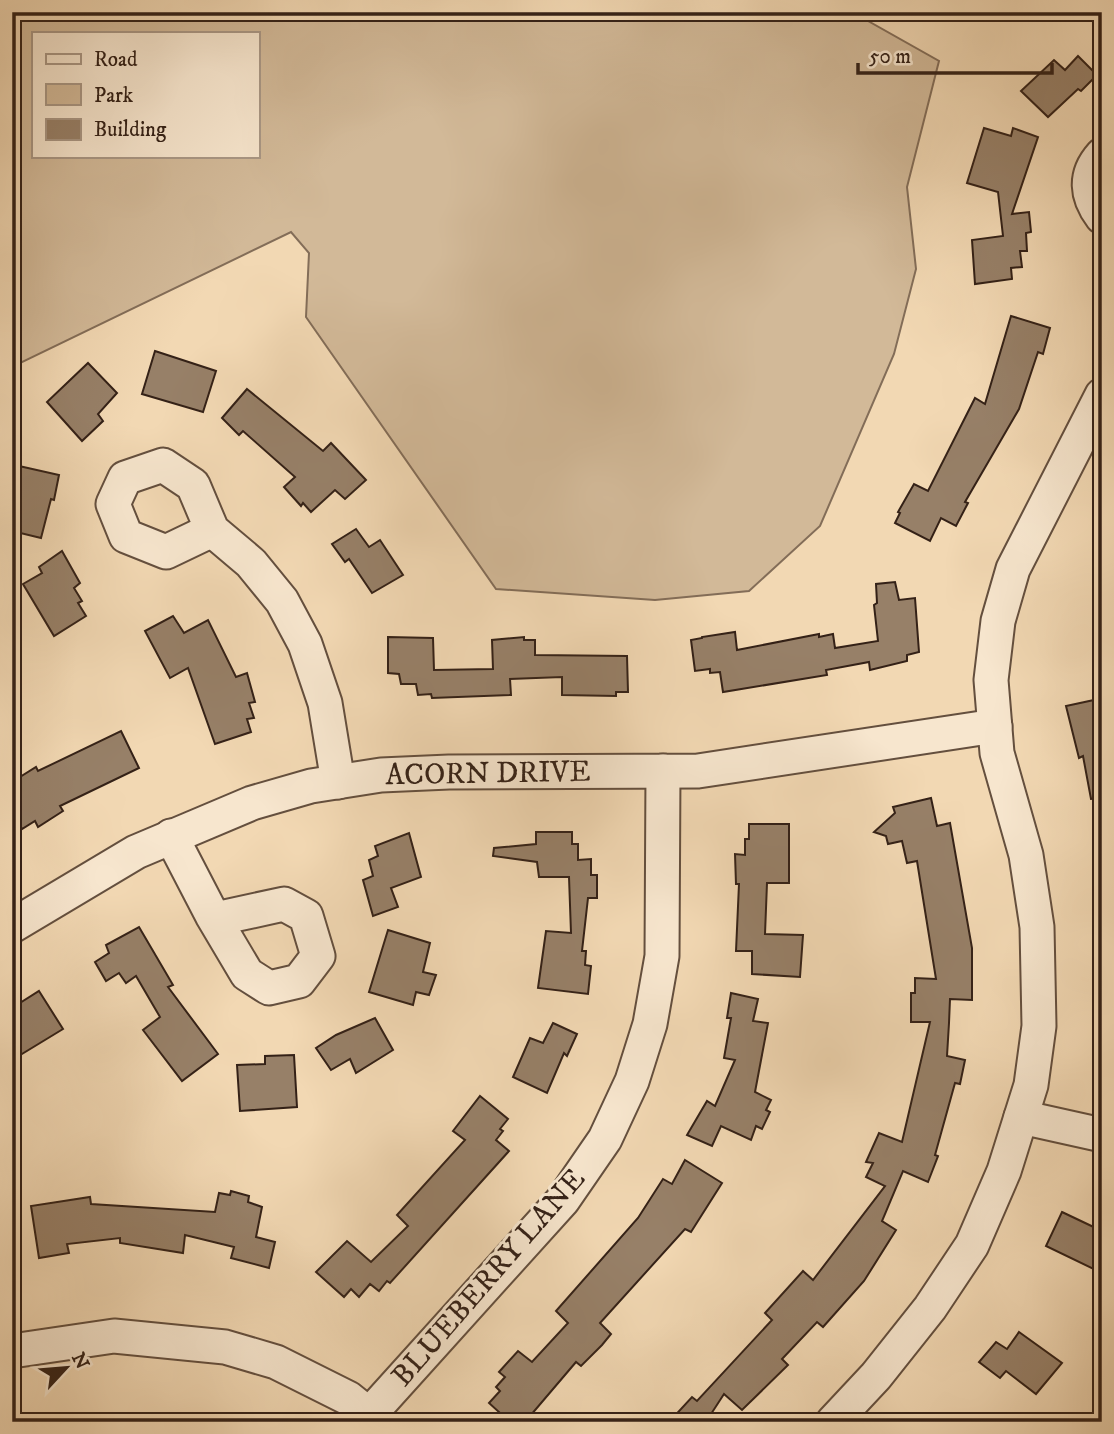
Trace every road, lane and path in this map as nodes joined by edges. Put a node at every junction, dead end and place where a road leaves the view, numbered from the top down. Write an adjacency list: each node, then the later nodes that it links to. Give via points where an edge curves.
1 (1102, 155): 2 (street, via 1094,163 1088,191)
2 (1102, 217)
3 (1102, 395): 4 (street)
4 (1092, 440): 6 (street, via 1013,569 998,621 992,668)
5 (212, 530): 5 (street, via 193,485 163,465 125,478 113,504 125,536 166,552); 8 (street, via 275,591 305,644 325,703)
6 (995, 726): 7 (street, ACORN DRIVE, via 698,771); 12 (street, via 997,753 1026,855 1037,927 1039,1026 1031,1085)
7 (663, 771): 8 (street, ACORN DRIVE, via 449,772); 15 (street, BLUEBERRY LANE, via 662,956 650,1024 632,1081 605,1139 563,1200)
8 (338, 782): 9 (street, ACORN DRIVE, via 252,803)
9 (171, 836): 10 (street); 11 (street, ACORN DRIVE)
10 (215, 919)
11 (12, 926)
12 (1021, 1116): 13 (street); 16 (street, via 1004,1171 972,1245 930,1308)
13 (1102, 1135)
14 (12, 1351): 15 (street, via 114,1336 225,1347 276,1362 348,1398)
15 (374, 1418)
16 (833, 1422)

